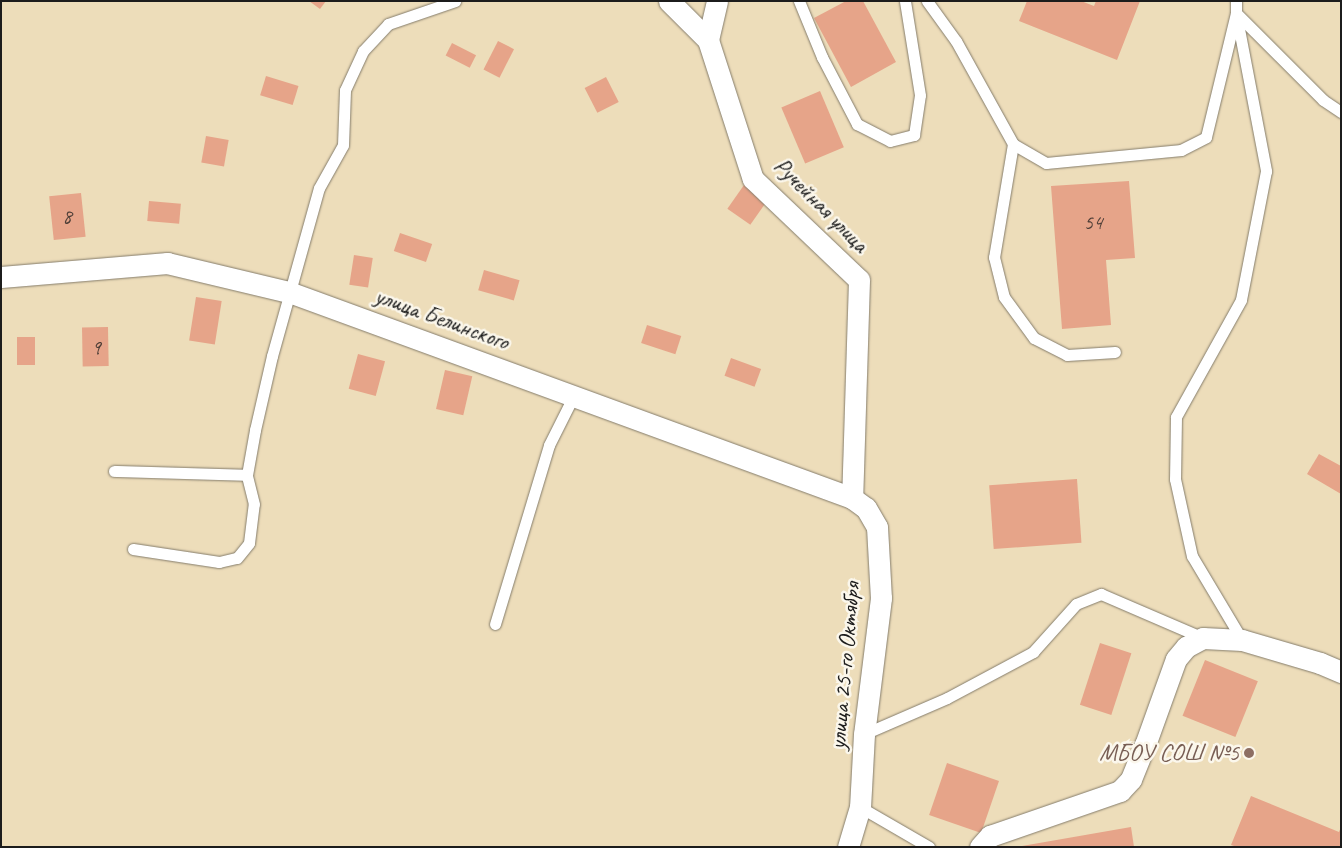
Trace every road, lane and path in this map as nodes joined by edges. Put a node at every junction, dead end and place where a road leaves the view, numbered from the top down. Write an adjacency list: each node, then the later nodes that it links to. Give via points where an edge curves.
1 (455, 1): 12 (lane, via 388,24 363,51 345,90 343,145 319,188)
2 (669, 1): 8 (street, Ручейная улица)
3 (717, 1): 8 (street)
4 (799, 1): 5 (lane, via 822,58 857,124 890,141 914,135 920,95)
5 (905, 1)
6 (927, 1): 10 (lane, via 956,41)
7 (1236, 7): 9 (lane, via 1323,100); 10 (lane, via 1206,137 1181,150 1046,163); 21 (lane, via 1266,172 1241,300 1176,417 1176,480 1192,556)
8 (708, 40): 17 (street, Ручейная улица, via 753,179 859,280)
9 (1341, 112)
10 (1013, 144): 13 (lane, via 994,257 1004,297 1034,338 1067,355)
11 (1, 278): 12 (street, улица Белинского, via 168,263)
12 (290, 292): 14 (street, улица Белинского); 16 (lane, via 272,356)
13 (1115, 352)
14 (574, 395): 17 (street, улица Белинского); 19 (lane, via 549,445)
15 (114, 471): 16 (lane)
16 (247, 474): 18 (lane, via 254,504 249,543 237,558 219,562)
17 (852, 498): 23 (street, улица 25-го Октября, via 866,508 878,527 881,598)
18 (133, 549)
19 (495, 624)
20 (1203, 638): 21 (street); 23 (lane, via 1101,594 1076,604 1033,652 947,698); 27 (street, via 1186,647 1176,659 1146,746 1131,779 1120,791 990,836)
21 (1242, 640): 22 (street)
22 (1341, 672)
23 (864, 734): 24 (street, улица 25-го Октября)
24 (860, 807): 25 (street, улица 25-го Октября); 26 (lane)
25 (848, 847)
26 (929, 847)
27 (980, 847)

